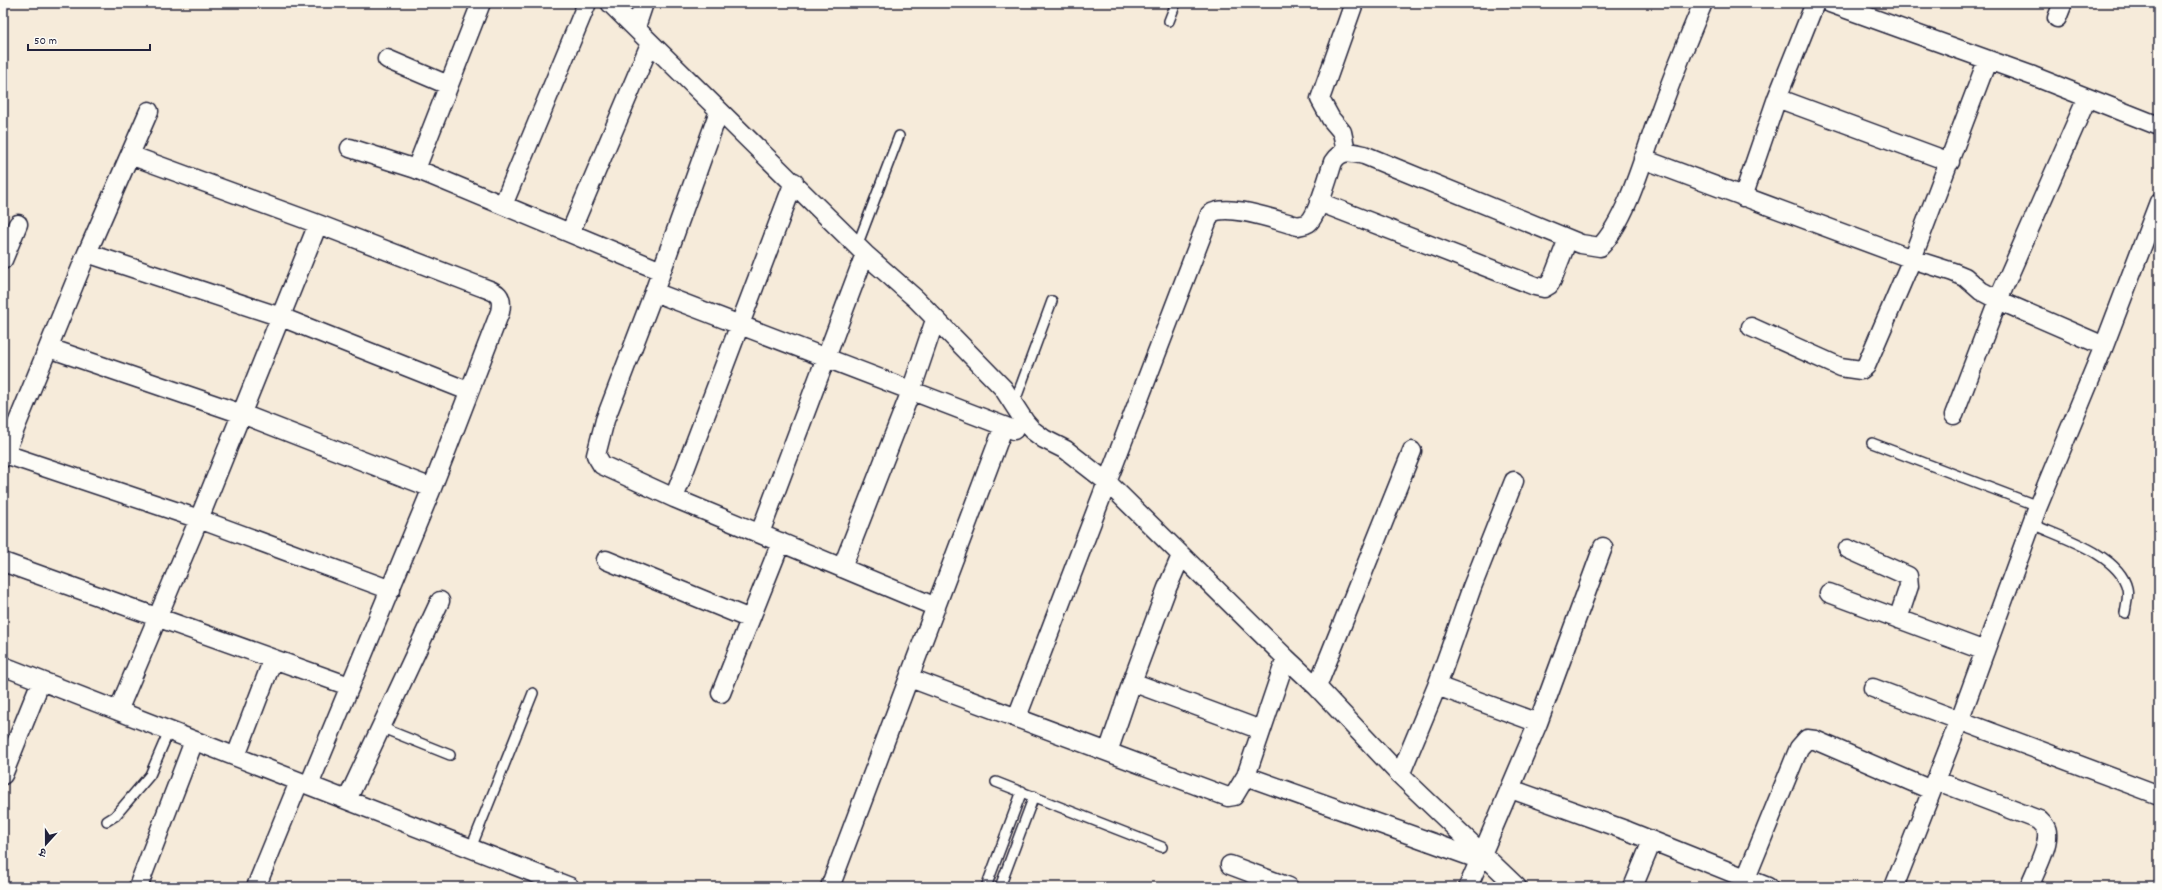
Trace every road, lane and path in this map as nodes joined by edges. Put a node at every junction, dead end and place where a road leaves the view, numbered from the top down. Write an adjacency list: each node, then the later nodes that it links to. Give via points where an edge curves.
1 (481, 3): 15 (street)
2 (587, 3): 32 (street)
3 (610, 3): 11 (street)
4 (644, 3): 11 (street)
5 (1176, 3): 10 (lane)
6 (1354, 3): 23 (street, via 1320,99 1342,132)
7 (1703, 3): 25 (street)
8 (1815, 3): 16 (street)
9 (1830, 3): 14 (street)
10 (1170, 21)
11 (636, 27): 12 (street)
12 (650, 44): 18 (street); 36 (street)
13 (387, 59): 15 (street)
14 (1988, 61): 17 (street); 26 (street)
15 (448, 85): 27 (street)
16 (1778, 98): 26 (street); 29 (street)
17 (2087, 98): 20 (street); 44 (street)
18 (719, 111): 28 (street); 42 (street)
19 (149, 112): 24 (street)
20 (2159, 126)
21 (899, 136): 38 (lane)
22 (350, 148): 27 (street)
23 (1346, 152): 30 (street, via 1336,156); 37 (street, via 1364,155)
24 (130, 156): 34 (street); 39 (street)
25 (1643, 159): 29 (street); 37 (street, via 1624,209 1606,241 1600,247 1593,247)
26 (1950, 162): 40 (street)
27 (416, 169): 32 (street)
28 (794, 182): 38 (street); 48 (street)
29 (1743, 197): 40 (street)
30 (1319, 202): 37 (street, via 1544,288 1550,285); 64 (street, via 1311,220 1298,226 1241,211 1222,209 1210,214)
31 (2159, 202): 35 (street)
32 (503, 204): 36 (street)
33 (18, 224): 41 (street)
34 (318, 224): 46 (street); 53 (street, via 500,296 500,312)
35 (2154, 231): 50 (street)
36 (570, 233): 42 (street)
37 (1568, 239)
38 (861, 250): 47 (street, via 916,299); 52 (street)
39 (87, 253): 46 (street); 51 (street)
40 (1912, 259): 44 (street, via 1965,277 1981,291); 49 (street, via 1871,358 1861,370 1840,367)
41 (3, 260)
42 (661, 271): 43 (street)
43 (654, 292): 48 (street); 66 (street, via 605,420 596,455 602,465)
44 (1998, 300): 50 (street); 57 (street)
45 (1052, 301): 55 (lane)
46 (281, 316): 53 (street); 56 (street)
47 (935, 320): 54 (street); 55 (street, via 1003,388)
48 (739, 323): 52 (street); 66 (street)
49 (1751, 327)
50 (2104, 346): 67 (street)
51 (48, 348): 56 (street); 62 (street)
52 (825, 358): 54 (street); 70 (street)
53 (468, 391): 65 (street)
54 (911, 391): 58 (street); 77 (street)
55 (1014, 404): 59 (street, via 1025,422)
56 (242, 414): 65 (street); 68 (street)
57 (1954, 415)
58 (1004, 426): 59 (street); 81 (street)
59 (1044, 439): 64 (street, via 1066,450)
60 (1872, 443): 67 (lane)
61 (1412, 451): 95 (street)
62 (4, 456): 68 (street)
63 (1514, 481): 94 (street, via 1472,587)
64 (1107, 482): 74 (street); 100 (street)
65 (432, 488): 78 (street)
66 (674, 498): 70 (street)
67 (2038, 506): 69 (street)
68 (199, 519): 78 (street); 83 (street)
69 (2032, 524): 82 (lane, via 2096,553 2116,568 2127,588); 86 (street)
70 (760, 533): 71 (street)
71 (781, 542): 77 (street); 84 (street)
72 (1603, 547): 102 (street)
73 (1848, 549): 85 (street, via 1908,576 1909,586)
74 (1181, 556): 87 (street); 92 (street)
75 (606, 560): 84 (street)
76 (3, 562): 83 (street)
77 (842, 568): 81 (street)
78 (391, 590): 93 (street)
79 (1829, 593): 85 (street)
80 (440, 601): 103 (street)
81 (936, 607): 90 (street)
82 (2125, 613)
83 (157, 616): 88 (street); 99 (street)
84 (750, 619): 98 (street)
85 (1898, 619): 86 (street)
86 (1985, 651): 101 (street)
87 (1286, 658): 95 (street); 104 (street)
88 (273, 659): 93 (street); 109 (street)
89 (3, 666): 91 (street)
90 (910, 678): 100 (street); 132 (street)
91 (42, 681): 99 (street); 110 (street)
92 (1132, 682): 104 (street); 107 (street)
93 (349, 686): 114 (street)
94 (1437, 686): 102 (street); 111 (street)
95 (1317, 687): 111 (street)
96 (1873, 688): 101 (street)
97 (533, 693): 124 (lane)
98 (721, 693)
99 (118, 711): 105 (street)
100 (1017, 717): 107 (street)
101 (1960, 719): 115 (street); 118 (street)
102 (1538, 723): 116 (street)
103 (380, 727): 108 (lane); 120 (street)
104 (1261, 730): 112 (street)
105 (169, 731): 106 (street); 121 (lane, via 150,775 115,816)
106 (194, 741): 109 (street); 129 (street)
107 (1108, 752): 112 (street, via 1228,798 1234,796)
108 (450, 754)
109 (236, 756): 114 (street)
110 (3, 775)
111 (1400, 775): 125 (street)
112 (1246, 776): 125 (street)
113 (996, 782): 117 (lane)
114 (304, 784): 120 (street); 130 (street)
115 (1933, 785): 127 (street, via 1807,739 1799,748); 128 (street, via 2039,820 2048,832); 140 (street)
116 (1511, 789): 122 (street); 125 (street)
117 (1022, 791): 119 (lane); 133 (lane)
118 (2159, 795)
119 (1034, 796): 123 (lane); 134 (lane)
120 (347, 800): 124 (street)
121 (107, 821)
122 (1652, 841): 127 (street); 138 (street)
123 (1162, 847)
124 (471, 848): 131 (street)
125 (1480, 856): 136 (street); 137 (street)
126 (1230, 865): 135 (street)
127 (1746, 878): 139 (street)
128 (2033, 886)
129 (138, 887)
130 (256, 887)
131 (570, 887)
132 (830, 887)
133 (986, 887)
134 (1000, 887)
135 (1289, 887)
136 (1468, 887)
137 (1517, 887)
138 (1633, 887)
139 (1768, 887)
140 (1894, 887)

